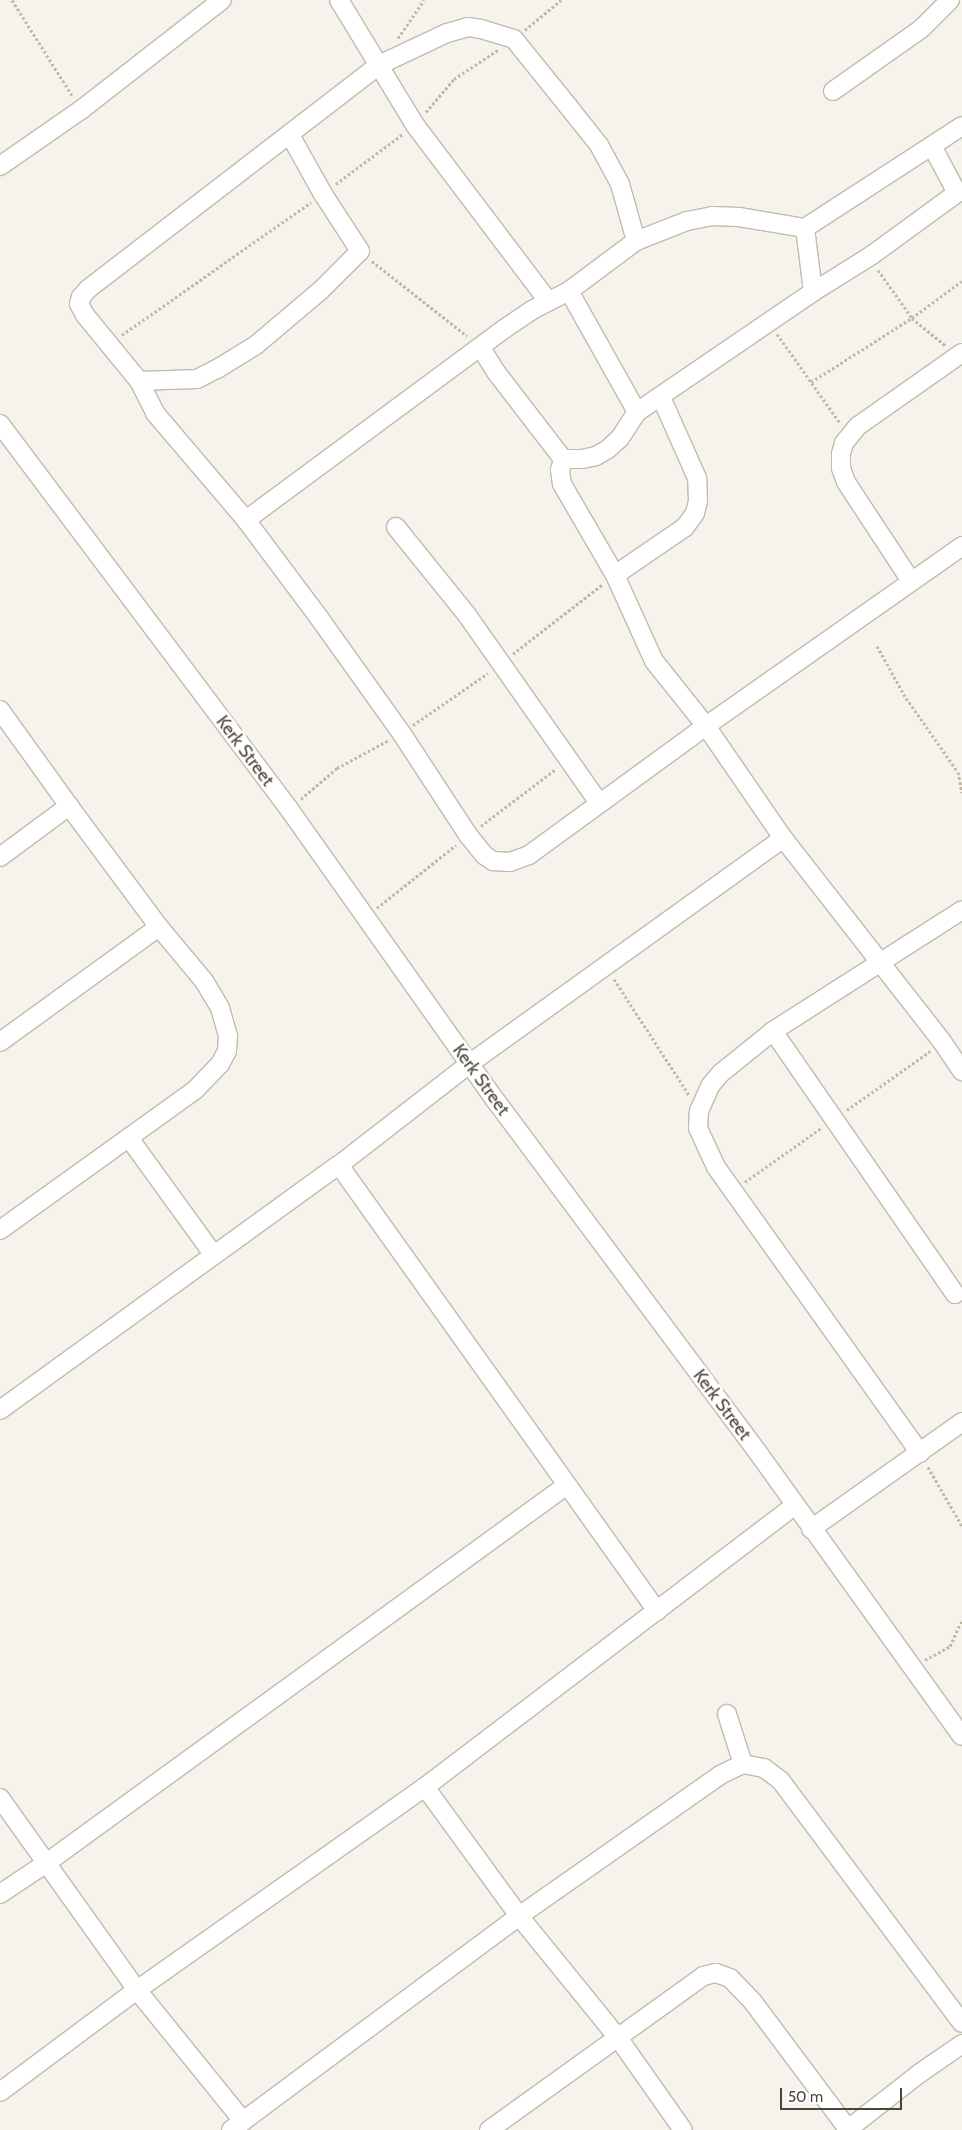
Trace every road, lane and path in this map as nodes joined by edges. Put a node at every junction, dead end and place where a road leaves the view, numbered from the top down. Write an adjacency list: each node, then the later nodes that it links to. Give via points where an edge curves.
1 (12, 0): 11 (path)
2 (222, 0): 11 (street)
3 (339, 0): 9 (street)
4 (424, 0): 8 (path)
5 (561, 0): 7 (path)
6 (950, 0): 10 (street, via 921,29)
7 (514, 39): 9 (street, via 468,27 447,33); 18 (street, via 599,145 620,184)
8 (396, 41)
9 (379, 65): 13 (street); 24 (street, via 415,125)
10 (833, 91)
11 (82, 109): 15 (street)
12 (962, 126): 14 (street)
13 (290, 135): 19 (street); 29 (street, via 146,242 80,297 79,304 85,315)
14 (932, 146): 16 (street); 17 (street)
15 (0, 166)
16 (960, 192): 20 (street)
17 (805, 228): 18 (street, via 712,216 687,221); 23 (street)
18 (636, 241): 22 (street)
19 (360, 251): 27 (path); 29 (street, via 321,290 256,345 217,369 198,380)
20 (872, 255): 23 (street); 25 (path, via 879,272)
21 (962, 281): 25 (path)
22 (569, 291): 24 (street); 32 (street)
23 (813, 292): 26 (street)
24 (548, 301): 27 (street)
25 (912, 318): 28 (path); 30 (path)
26 (768, 322): 30 (path); 31 (street)
27 (481, 348): 35 (street); 36 (street)
28 (960, 355): 34 (street)
29 (139, 382): 36 (street, via 155,414)
30 (811, 382): 34 (path)
31 (661, 397): 32 (street); 39 (street, via 696,478 698,501 695,513 685,527)
32 (637, 412): 35 (street, via 620,438 608,449 596,456)
33 (0, 424): 49 (street, Kerk Street)
34 (849, 435): 40 (street, via 841,454 846,482)
35 (563, 459): 39 (street, via 560,470 562,484)
36 (246, 520): 45 (street)
37 (396, 527): 42 (street)
38 (962, 546): 40 (street)
39 (615, 575): 42 (path); 44 (street, via 654,661)
40 (911, 581): 44 (street)
41 (877, 646): 46 (path, via 906,698 958,772)
42 (501, 663): 45 (path); 47 (street)
43 (0, 710): 48 (street)
44 (706, 726): 47 (street); 50 (street)
45 (402, 734): 47 (street, via 468,835 493,861 510,862 528,855); 49 (path, via 338,768)
46 (962, 793)
47 (599, 804)
48 (69, 806): 51 (street); 53 (street)
49 (289, 809): 58 (street, Kerk Street)
50 (783, 838): 54 (street); 55 (street)
51 (0, 857)
52 (962, 910): 54 (street)
53 (159, 927): 57 (street); 61 (street, via 204,981 220,1008 228,1036 227,1051 220,1064 195,1090)
54 (880, 961): 56 (street); 59 (street)
55 (605, 966): 58 (street); 60 (path)
56 (774, 1031): 60 (street, via 720,1073); 65 (street)
57 (0, 1042)
58 (469, 1064): 62 (street); 70 (street, Kerk Street)
59 (962, 1071)
60 (699, 1111): 68 (street, via 698,1128 716,1168)
61 (129, 1138): 63 (street); 64 (street)
62 (340, 1165): 64 (street); 69 (street)
63 (0, 1230)
64 (214, 1254): 66 (street)
65 (960, 1295)
66 (0, 1410)
67 (962, 1422): 68 (street)
68 (920, 1454): 71 (path); 72 (street)
69 (567, 1485): 73 (street); 81 (street)
70 (794, 1506): 72 (street, Kerk Street); 73 (street)
71 (962, 1526)
72 (811, 1529): 75 (street, Kerk Street)
73 (657, 1611): 79 (street)
74 (962, 1620): 75 (path, via 950,1646)
75 (912, 1667): 77 (street, Kerk Street)
76 (727, 1714): 78 (street)
77 (962, 1736)
78 (743, 1764): 83 (street, via 720,1775); 85 (street, via 764,1768 790,1792)
79 (425, 1787): 83 (street); 84 (street)
80 (0, 1798): 81 (street)
81 (46, 1864): 82 (street); 84 (street)
82 (0, 1894)
83 (519, 1916): 86 (street); 89 (street)
84 (137, 1990): 88 (street); 89 (street)
85 (962, 2023)
86 (619, 2038): 90 (street); 91 (street); 92 (street, via 703,1976 723,1975 753,2002)
87 (962, 2044): 92 (street)
88 (0, 2092)
89 (237, 2126)
90 (489, 2130)
91 (683, 2130)
92 (848, 2130)

